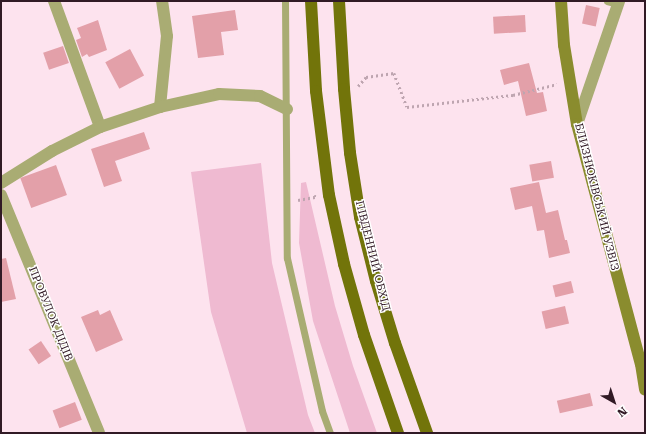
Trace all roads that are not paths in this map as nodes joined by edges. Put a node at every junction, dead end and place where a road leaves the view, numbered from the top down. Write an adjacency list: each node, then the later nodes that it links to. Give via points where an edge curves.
1 (54, 1): 11 (street)
2 (162, 1): 8 (street, via 167,36)
3 (285, 1): 9 (lane)
4 (311, 1): 17 (main road, via 316,92 329,195 344,264 364,335)
5 (339, 1): 18 (main road, ПІВДЕННИЙ ОБХІД, via 350,153 360,217 395,343)
6 (561, 1): 10 (street, БЛИЗНЮКІВСЬКИЙ УЗВІЗ, via 569,81)
7 (615, 2): 10 (street)
8 (160, 107): 9 (street, via 219,94 260,96); 11 (street)
9 (287, 109): 16 (lane, via 287,258 322,411)
10 (577, 124): 14 (street, БЛИЗНЮКІВСЬКИЙ УЗВІЗ, via 639,356)
11 (100, 127): 12 (street, via 52,151)
12 (1, 183)
13 (1, 195): 15 (street, ПРОВУЛОК ДІДІВ)
14 (645, 390)
15 (99, 433)
16 (330, 433)
17 (398, 433)
18 (427, 433)

